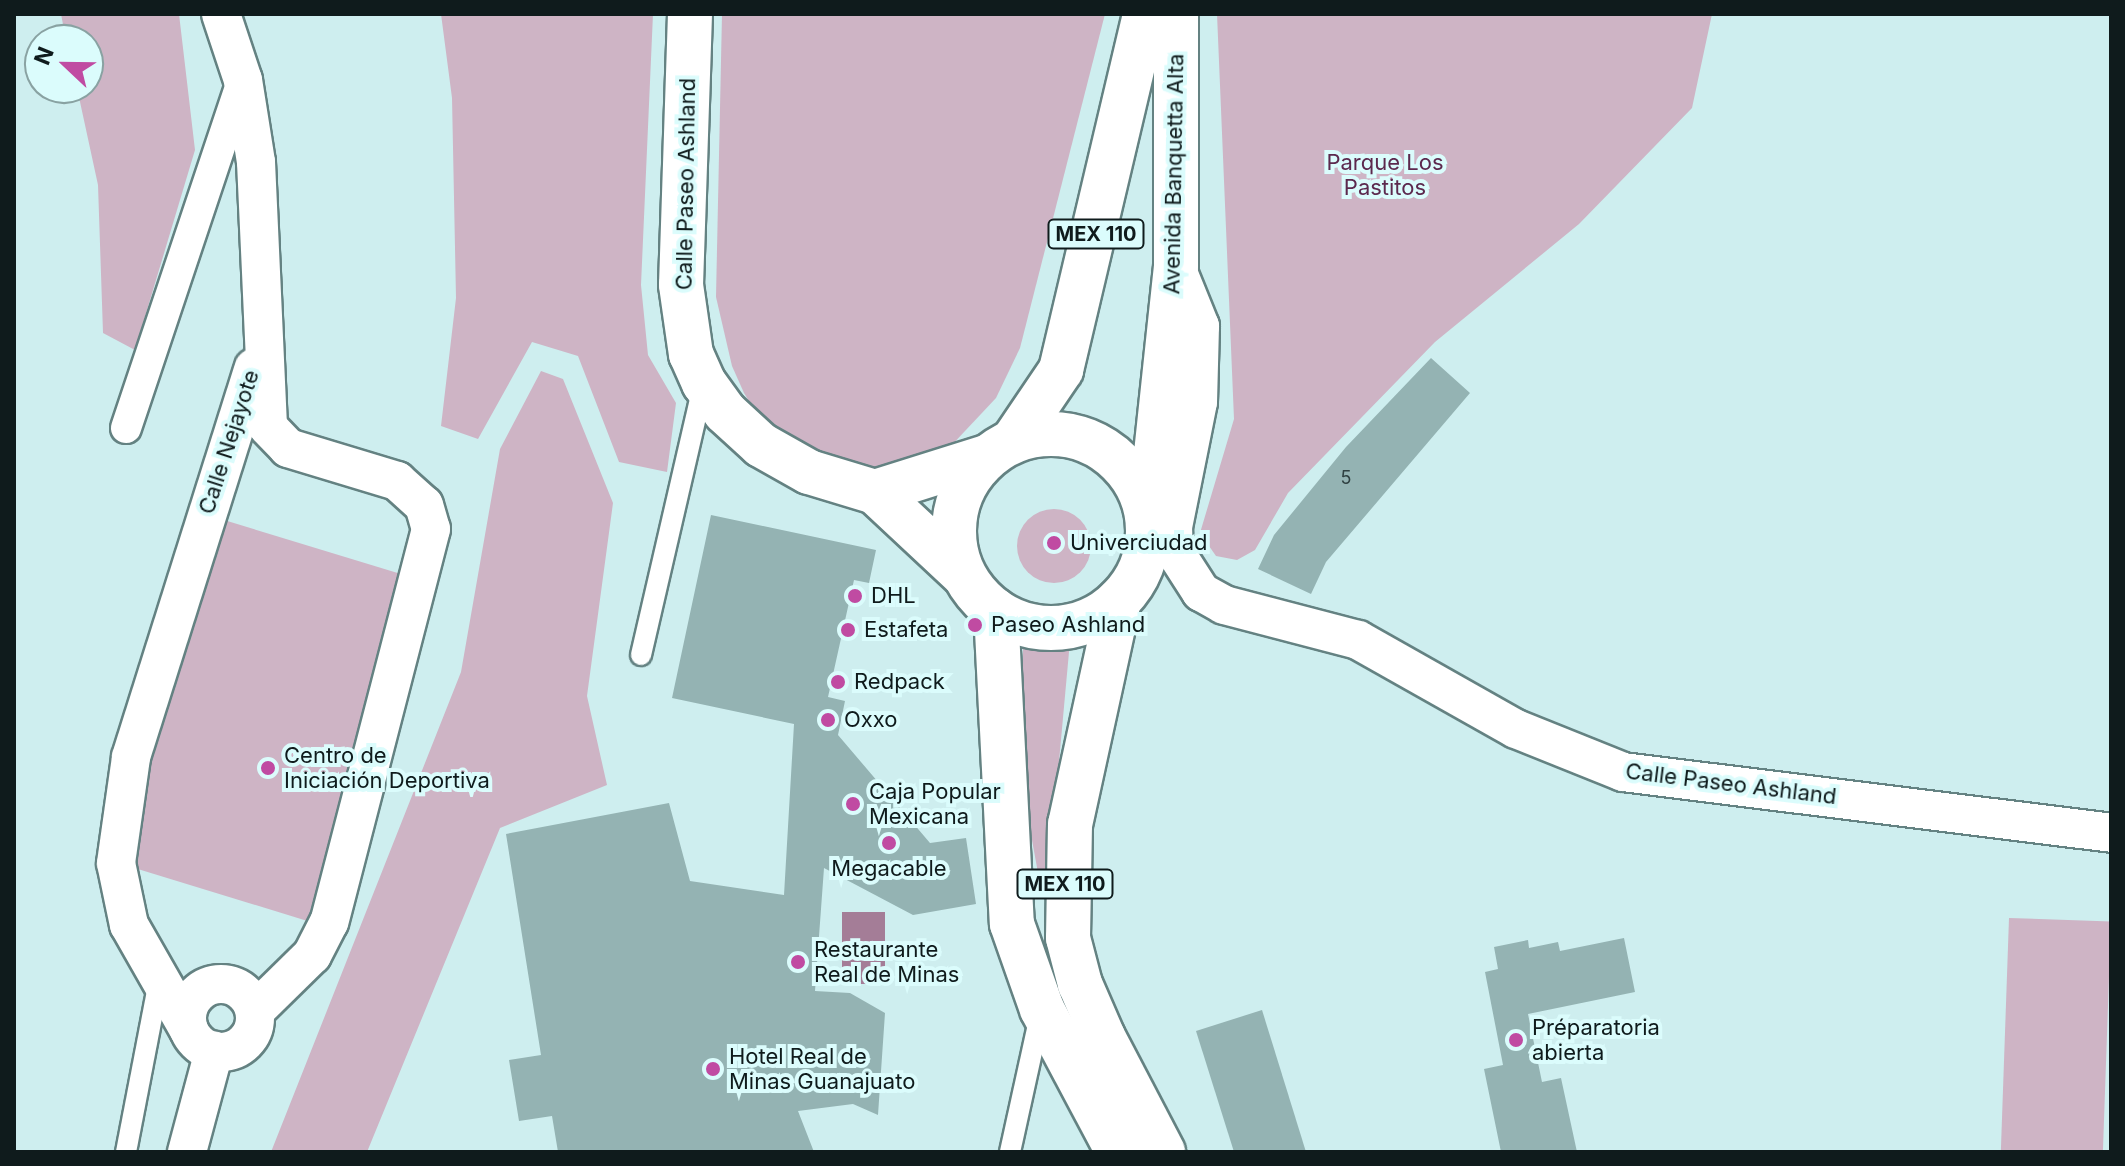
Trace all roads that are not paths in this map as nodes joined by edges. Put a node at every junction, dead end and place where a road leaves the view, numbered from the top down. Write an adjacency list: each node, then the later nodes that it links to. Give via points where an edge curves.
1 (221, 14): 5 (street)
2 (690, 14): 8 (main road, Calle Paseo Ashland, via 681,285 691,354)
3 (1145, 14): 10 (main road, Avenida Banquetta Alta / MEX 110, via 1061,370)
4 (1176, 14): 6 (main road, Avenida Banquetta Alta / MEX 110)
5 (243, 80): 7 (street, via 262,247); 9 (street)
6 (1176, 267): 12 (main road, Avenida Banquetta Alta / MEX 110); 17 (street, Calle Paseo Ashland, via 1200,326 1198,402 1173,539 1184,572 1201,592 1224,605 1358,640 1516,729 1623,772)
7 (261, 347): 18 (street, Calle Nejayote, via 131,757 116,863 129,925); 20 (street, Calle Nejayote, via 264,416 276,439 288,448 397,481 424,505 431,529 329,922 312,955)
8 (704, 383): 11 (main road, Calle Paseo Ashland, via 725,412 761,445 809,472); 16 (lane)
9 (126, 428)
10 (1000, 449): 11 (main road); 12 (main road, MEX 110, via 1043,434 1074,436 1102,448 1126,468 1141,495); 13 (main road, MEX 110, via 966,482 955,512 954,544)
11 (875, 492): 13 (main road, Calle Paseo Ashland)
12 (1148, 526): 14 (main road, MEX 110, via 1139,570)
13 (963, 574): 15 (main road, MEX 110)
14 (1119, 600): 15 (main road, MEX 110, via 1073,626 1033,626); 26 (main road, MEX 110, via 1070,824 1068,938 1097,1024)
15 (996, 611): 19 (main road, MEX 110, via 1012,924)
16 (641, 655)
17 (2111, 833)
18 (159, 980): 21 (street, Calle Nejayote); 22 (lane)
19 (1042, 1009): 24 (lane); 25 (main road, MEX 110)
20 (255, 1011): 21 (street, via 245,1043); 21 (street, via 235,985 212,984 189,1007)
21 (202, 1041): 23 (street)
22 (126, 1152)
23 (187, 1152)
24 (1010, 1152)
25 (1118, 1152)
26 (1163, 1152)

